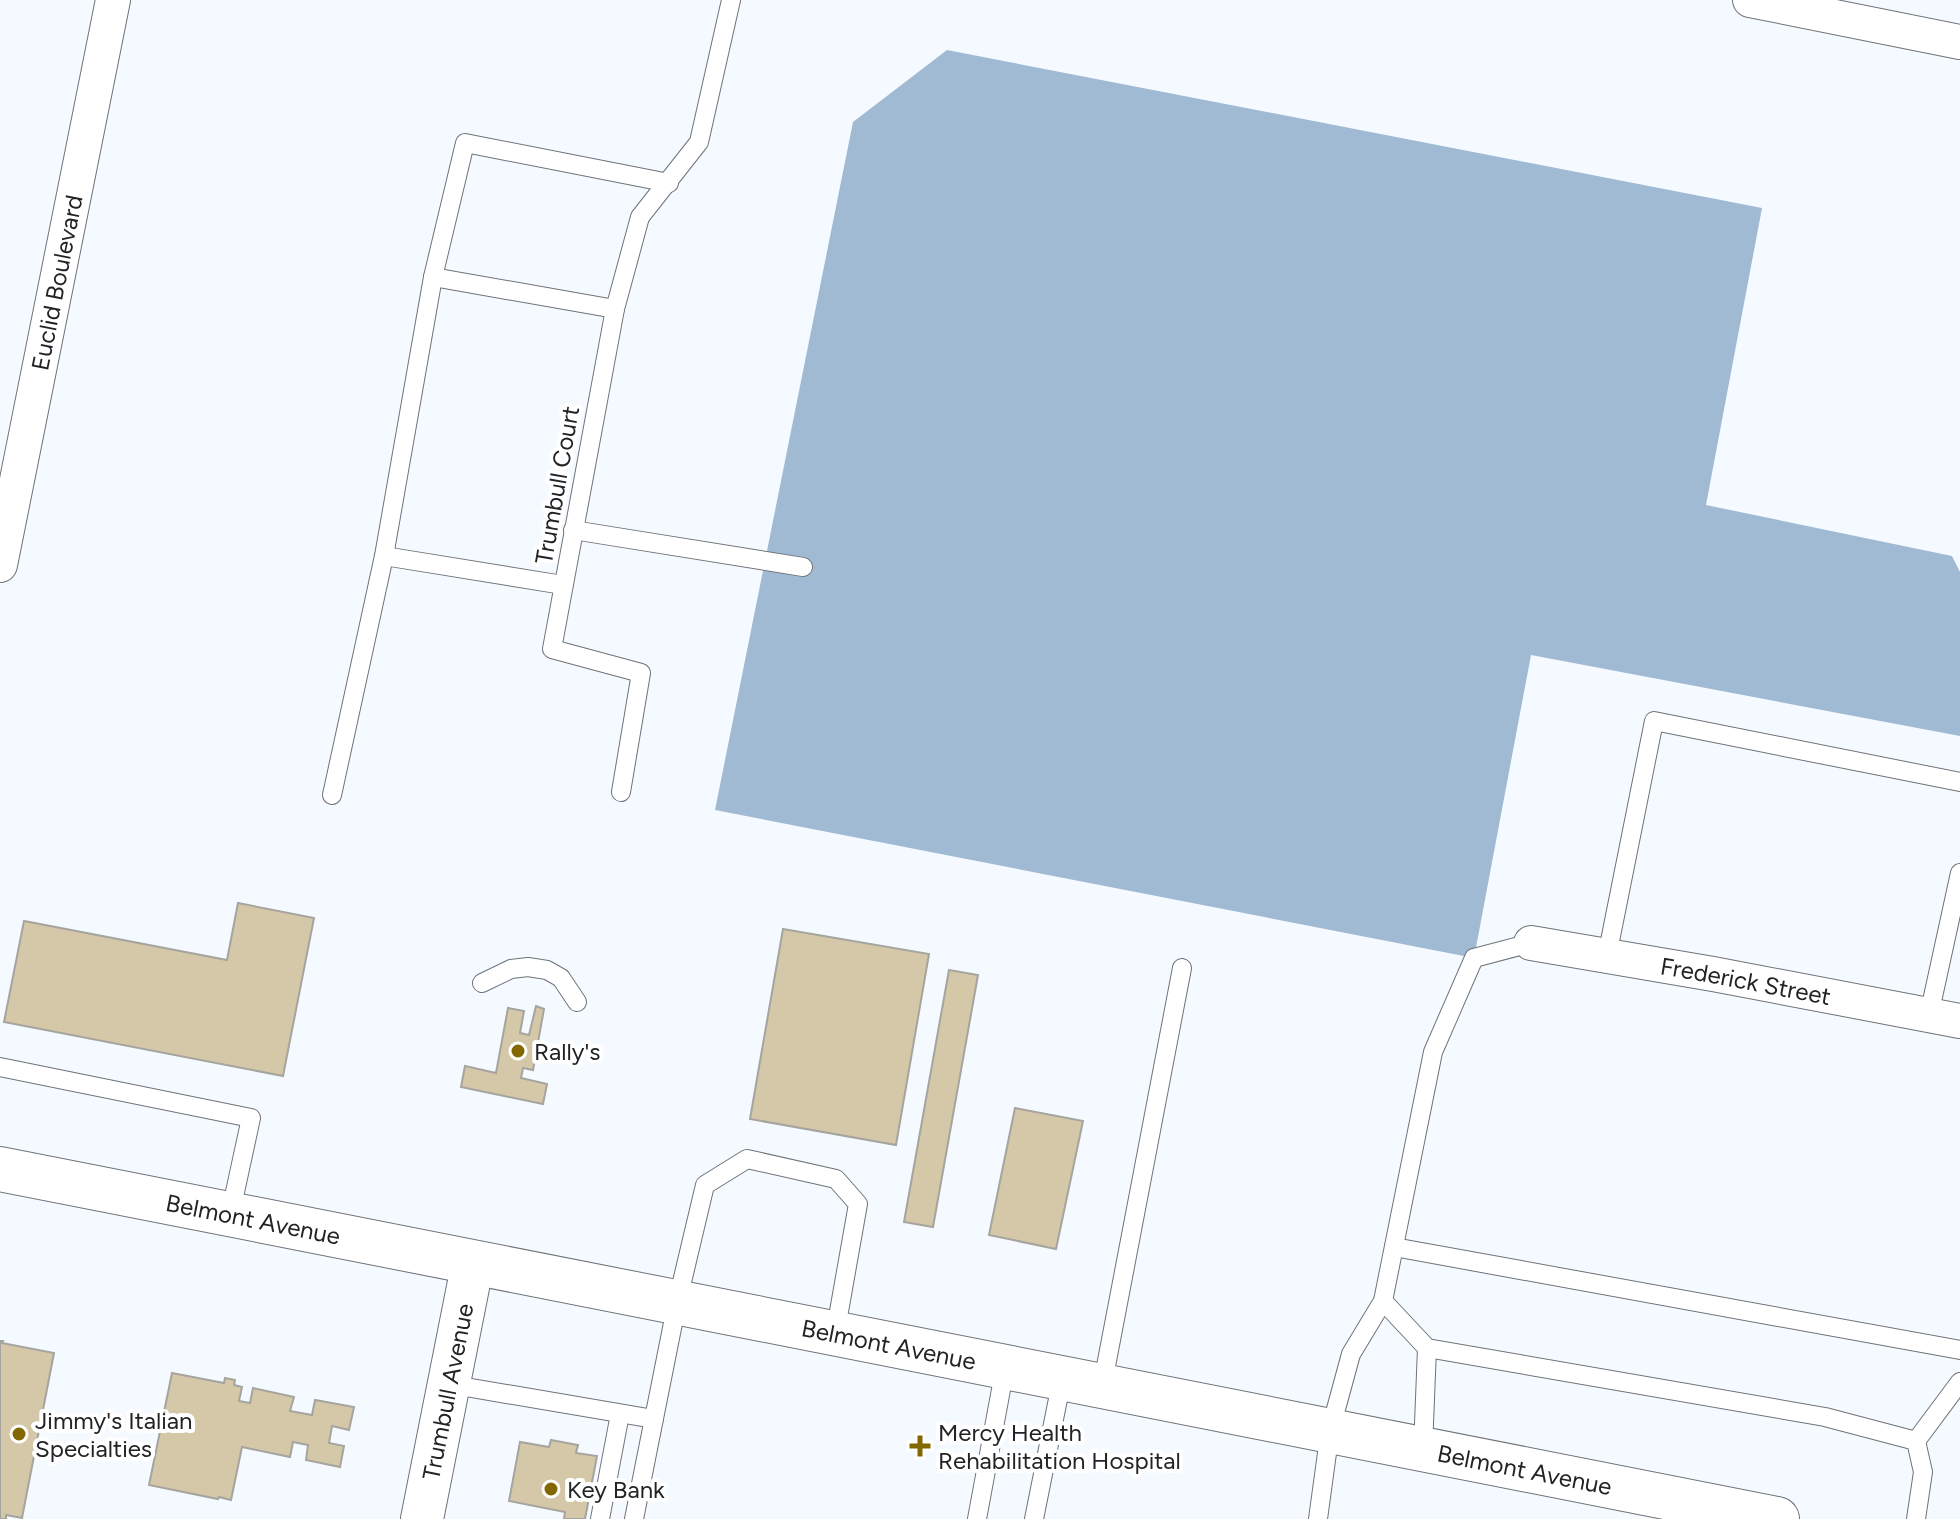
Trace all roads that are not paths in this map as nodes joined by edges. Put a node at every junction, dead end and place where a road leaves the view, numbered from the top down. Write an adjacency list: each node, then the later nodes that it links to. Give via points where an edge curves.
1 (113, 0): 10 (street, Euclid Boulevard)
2 (731, 0): 5 (lane, Trumbull Court, via 699,142)
3 (1750, 0): 4 (street)
4 (1960, 42)
5 (669, 183): 6 (lane, via 465,143); 7 (lane, Trumbull Court, via 640,217)
6 (433, 277): 7 (lane); 9 (lane)
7 (615, 309): 8 (lane, Trumbull Court)
8 (573, 530): 11 (lane); 12 (lane, Trumbull Court)
9 (384, 556): 12 (lane, Trumbull Court); 15 (lane)
10 (0, 565)
11 (803, 567)
12 (563, 585): 14 (lane, via 552,649 641,673)
13 (1960, 782): 18 (lane, via 1654,721)
14 (621, 792)
15 (332, 795)
16 (1960, 873): 22 (lane)
17 (1531, 943): 18 (street, Frederick Street); 26 (lane, via 1474,958 1433,1052)
18 (1607, 956): 22 (street, Frederick Street)
19 (1182, 968): 35 (lane)
20 (482, 983): 21 (lane, via 511,969 547,970 561,978)
21 (577, 1002)
22 (1944, 1018)
23 (0, 1067): 25 (lane, via 251,1118)
24 (0, 1169): 25 (main road, Belmont Avenue)
25 (230, 1215): 27 (main road, Belmont Avenue)
26 (1394, 1247): 28 (lane); 32 (lane)
27 (473, 1262): 29 (main road, Belmont Avenue); 36 (street, Trumbull Avenue)
28 (1383, 1301): 31 (lane); 39 (lane, via 1351,1354)
29 (677, 1303): 30 (main road, Belmont Avenue); 30 (lane, via 705,1185 747,1159 836,1179 858,1204); 38 (lane)
30 (835, 1334): 33 (main road, Belmont Avenue)
31 (1427, 1348): 40 (lane, via 1825,1417); 41 (lane)
32 (1960, 1350)
33 (1005, 1368): 35 (main road, Belmont Avenue); 46 (lane)
34 (1960, 1382): 40 (lane)
35 (1082, 1383): 39 (main road, Belmont Avenue); 47 (lane)
36 (448, 1384): 37 (lane); 43 (street, Trumbull Avenue)
37 (620, 1414): 38 (lane); 44 (lane)
38 (654, 1419): 45 (lane)
39 (1330, 1431): 41 (main road, Belmont Avenue); 48 (lane)
40 (1916, 1441): 50 (lane, via 1923,1472)
41 (1423, 1450): 42 (main road, Belmont Avenue)
42 (1682, 1510): 49 (main road, Belmont Avenue)
43 (422, 1519)
44 (600, 1519)
45 (634, 1519)
46 (977, 1519)
47 (1034, 1519)
48 (1318, 1519)
49 (1777, 1519)
50 (1916, 1519)

